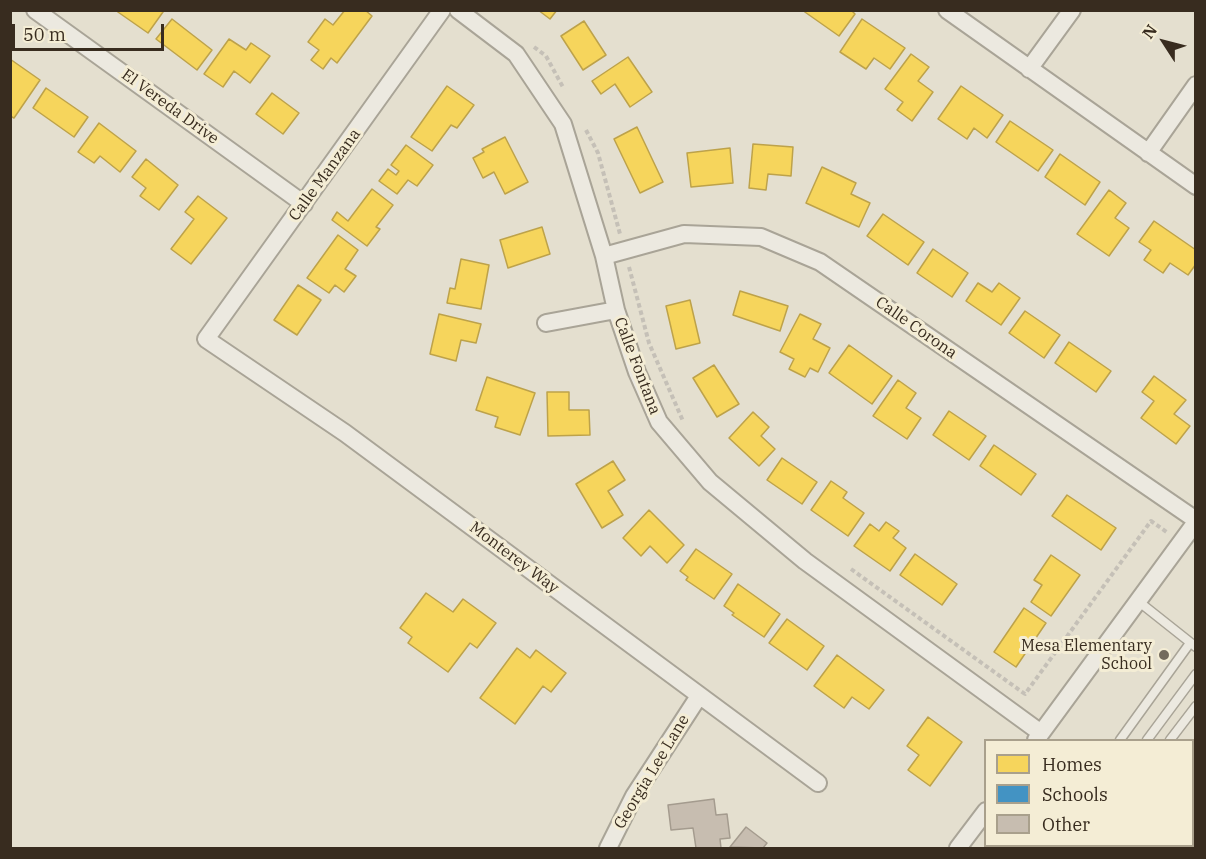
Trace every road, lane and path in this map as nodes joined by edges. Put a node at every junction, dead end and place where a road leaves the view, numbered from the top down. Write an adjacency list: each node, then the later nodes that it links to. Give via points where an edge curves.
1 (35, 10): 13 (street, El Vereda Drive)
2 (442, 10): 13 (street, Calle Manzana)
3 (458, 10): 15 (street, Calle Fontana, via 516,54 563,124)
4 (947, 10): 7 (street)
5 (1072, 10): 7 (street)
6 (528, 43): 9 (path, via 546,56)
7 (1029, 69): 11 (street)
8 (1196, 85): 11 (street)
9 (567, 95)
10 (582, 124): 14 (path, via 598,153)
11 (1148, 153): 12 (street)
12 (1196, 186)
13 (304, 204): 18 (street, Calle Manzana)
14 (624, 251): 15 (street, Calle Corona); 19 (path, via 649,343); 20 (street, Calle Corona, via 684,234 761,237 820,262)
15 (604, 256): 16 (street, Calle Fontana)
16 (616, 310): 17 (street); 28 (street, Calle Fontana, via 659,422 710,482 805,561)
17 (546, 323)
18 (206, 339): 26 (street, Monterey Way, via 345,433)
19 (684, 423)
20 (1196, 521): 21 (street)
21 (1180, 543): 22 (path, via 1151,521 1025,694); 23 (street)
22 (841, 562)
23 (1138, 601): 24 (lane); 28 (street)
24 (1193, 645): 29 (lane)
25 (1196, 674): 30 (lane)
26 (699, 696): 32 (street, Monterey Way); 34 (street, Georgia Lee Lane, via 634,796)
27 (1196, 706): 31 (lane)
28 (1039, 737)
29 (1122, 739)
30 (1148, 739)
31 (1171, 739)
32 (818, 783)
33 (984, 815): 35 (street)
34 (608, 849)
35 (958, 849)

